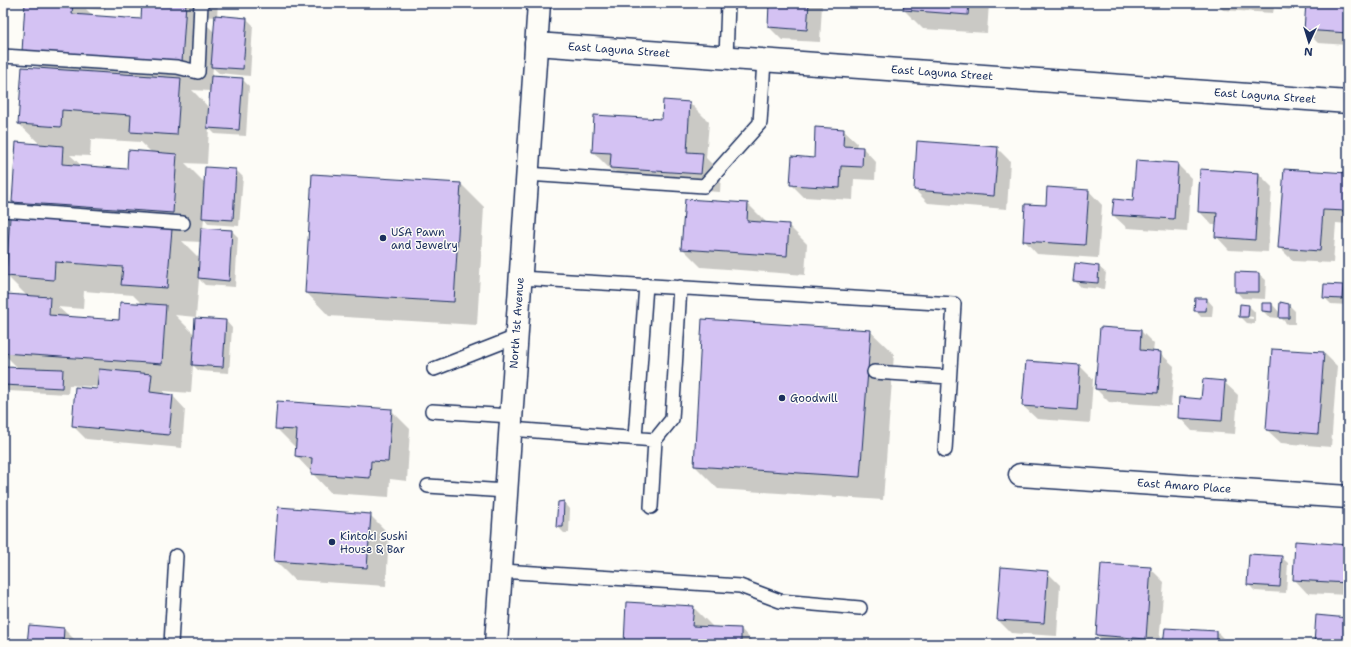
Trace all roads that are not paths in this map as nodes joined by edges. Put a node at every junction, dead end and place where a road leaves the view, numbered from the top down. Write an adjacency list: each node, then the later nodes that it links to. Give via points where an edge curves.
1 (201, 3): 5 (lane, via 198,72 177,67)
2 (539, 3): 4 (street, North 1st Avenue)
3 (728, 3): 6 (lane)
4 (536, 44): 6 (street, East Laguna Street); 9 (street, North 1st Avenue)
5 (3, 56)
6 (726, 58): 7 (street, East Laguna Street)
7 (764, 61): 8 (street, East Laguna Street); 9 (lane, via 760,123 704,186)
8 (1348, 102)
9 (527, 174): 12 (street, North 1st Avenue)
10 (3, 210): 11 (lane)
11 (184, 223)
12 (520, 278): 13 (lane); 15 (street, North 1st Avenue)
13 (646, 285): 14 (lane); 21 (lane)
14 (680, 287): 18 (lane, via 954,304); 22 (lane, via 672,419)
15 (516, 337): 16 (lane); 20 (street, North 1st Avenue)
16 (434, 369)
17 (874, 372): 18 (lane)
18 (949, 377): 23 (lane)
19 (432, 411): 20 (lane)
20 (511, 422): 21 (lane); 26 (street, North 1st Avenue)
21 (635, 438): 22 (lane)
22 (655, 440): 28 (lane)
23 (945, 450)
24 (1020, 475): 27 (street, East Amaro Place)
25 (428, 486): 26 (lane)
26 (506, 491): 30 (street, North 1st Avenue)
27 (1348, 497)
28 (651, 507)
29 (176, 556): 32 (lane)
30 (501, 571): 31 (lane, via 740,586 780,601); 33 (street, North 1st Avenue)
31 (860, 608)
32 (171, 644)
33 (496, 644)

